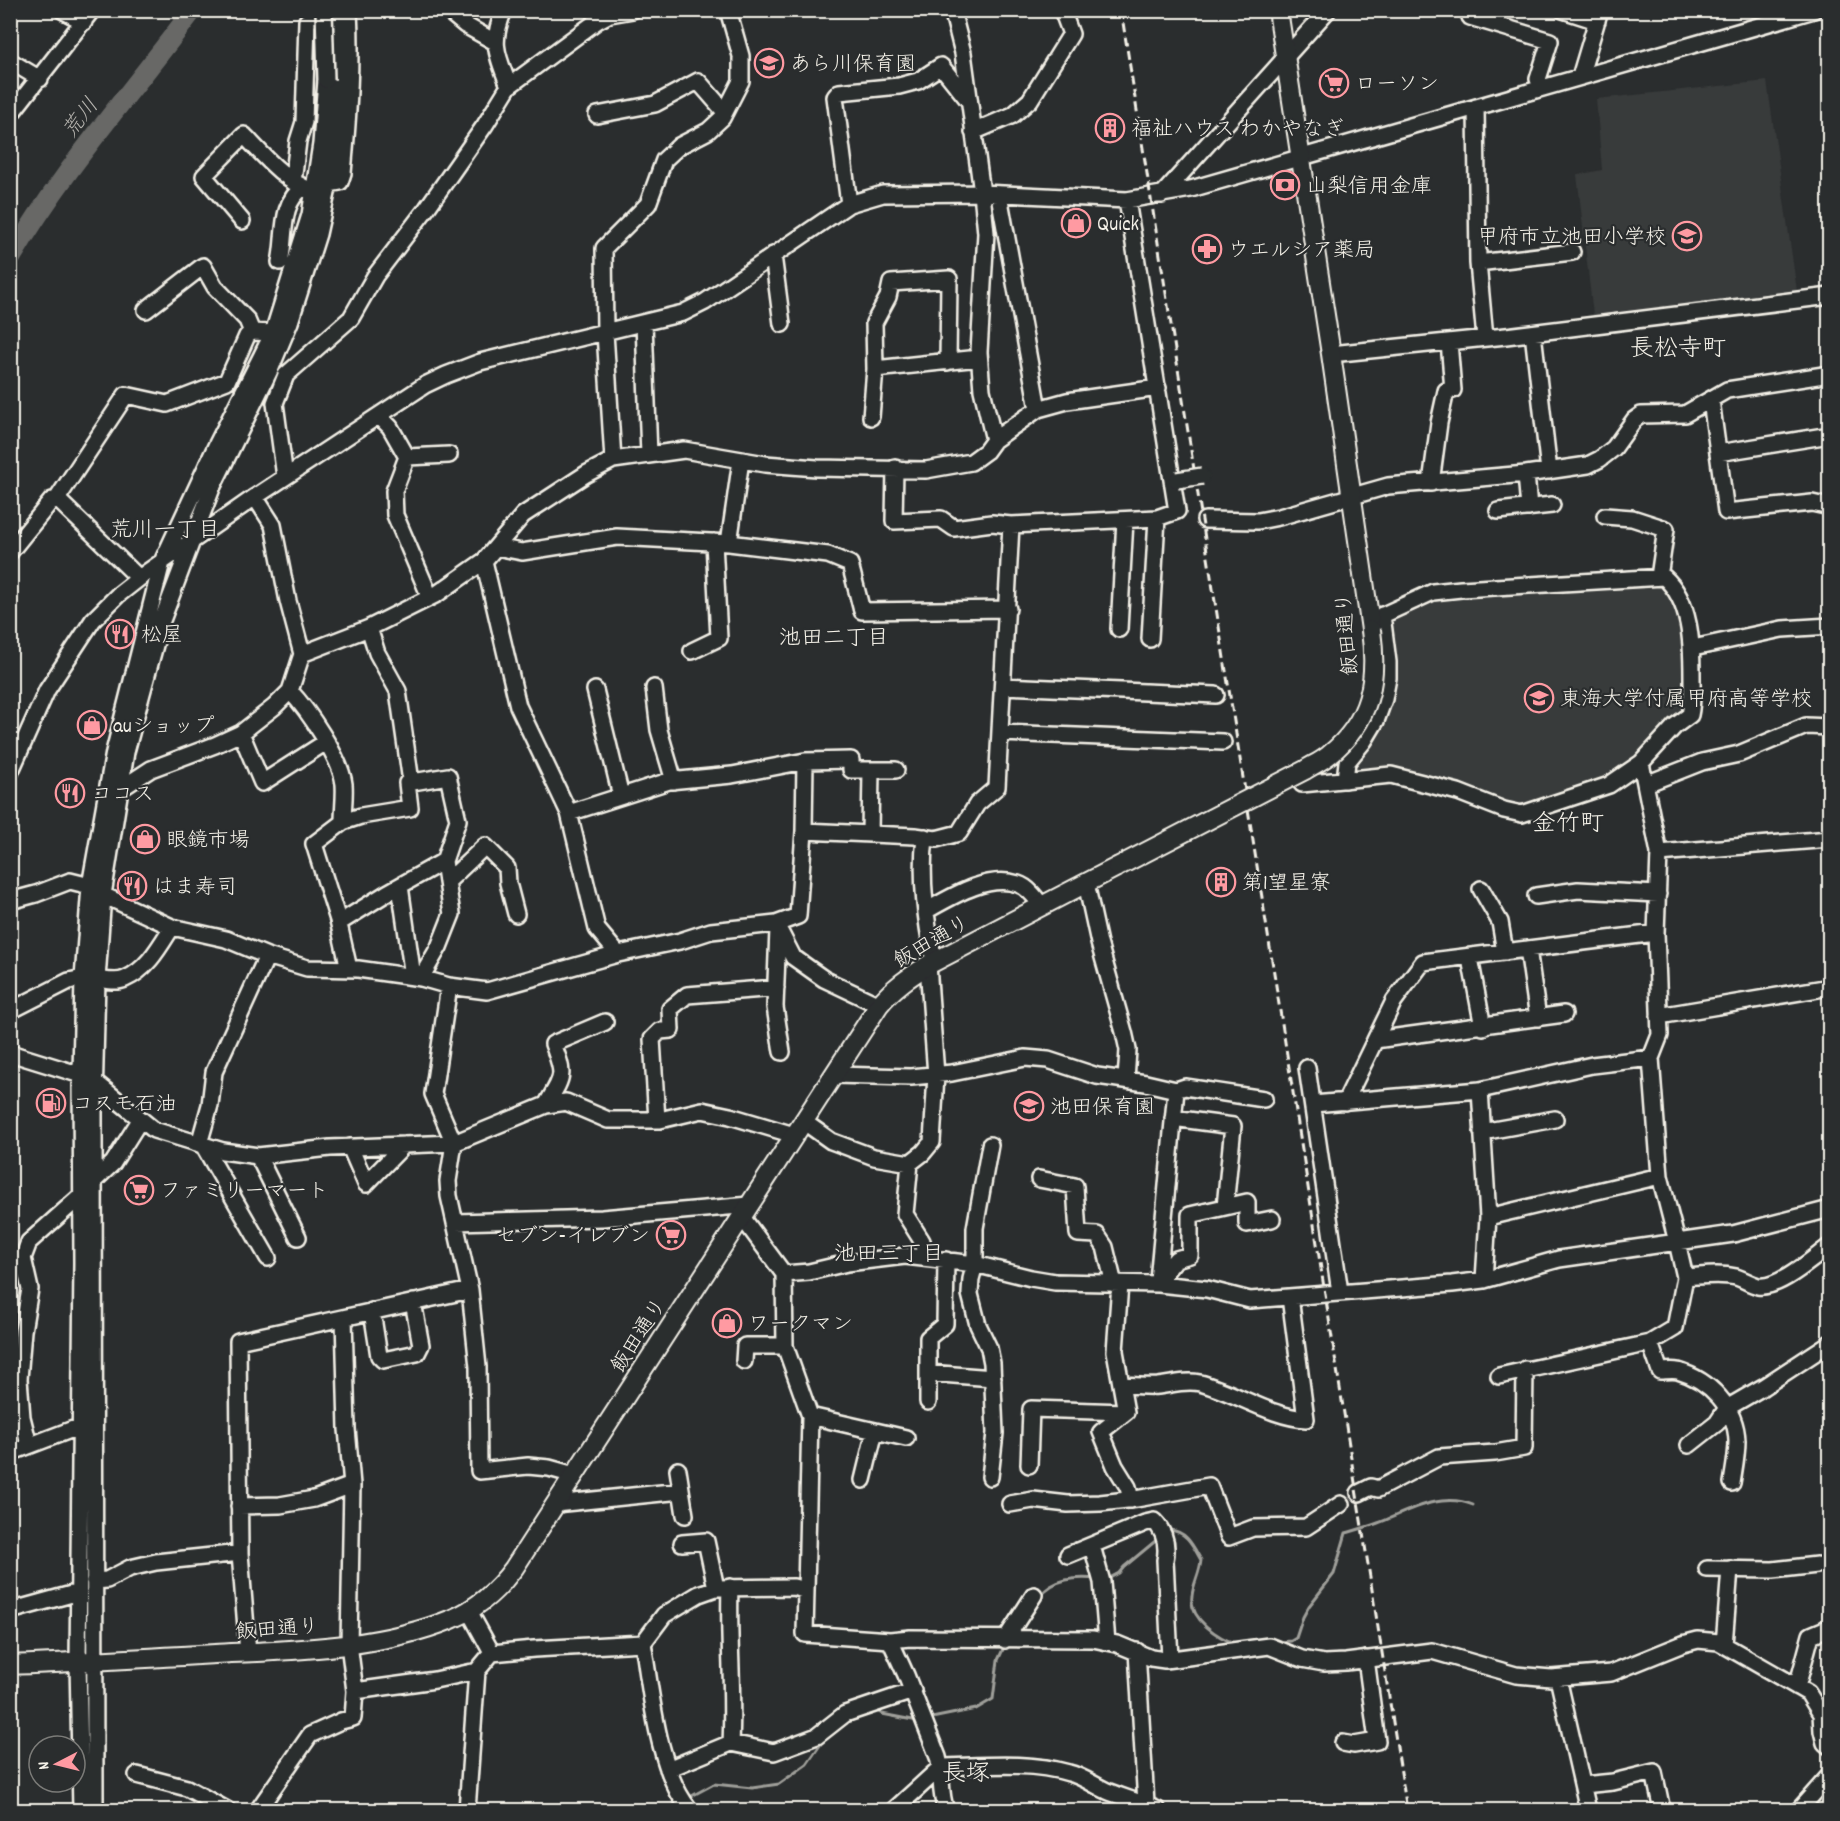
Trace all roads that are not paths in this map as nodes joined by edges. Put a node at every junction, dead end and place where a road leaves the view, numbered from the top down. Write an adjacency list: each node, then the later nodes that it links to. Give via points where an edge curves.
1 (62, 10): 18 (street)
2 (324, 10): 27 (street, bridge)
3 (328, 10): 38 (street, via 307,21 304,122 298,141)
4 (338, 10): 27 (street)
5 (360, 10): 20 (street)
6 (447, 10): 22 (street)
7 (504, 10): 22 (street)
8 (633, 10): 28 (street, via 597,21)
9 (728, 10): 32 (street, via 741,56 741,81)
10 (952, 10): 30 (street)
11 (1062, 10): 35 (street, via 1071,34 1030,100 1013,115)
12 (1278, 10): 23 (main road, 飯田通り)
13 (1328, 10): 23 (street)
14 (1472, 10): 29 (street, via 1470,17 1550,41 1538,79)
15 (1563, 10): 19 (street)
16 (1758, 10): 21 (street)
17 (1814, 10): 21 (street)
18 (88, 16): 26 (street)
19 (1598, 16): 25 (street)
20 (349, 18): 37 (street, via 352,52 343,173 340,182)
21 (1753, 28): 25 (street)
22 (495, 42): 28 (street)
23 (1285, 56): 36 (main road, 飯田通り); 41 (street)
24 (10, 61): 26 (street)
25 (1580, 77): 29 (street)
26 (40, 79): 33 (street)
27 (333, 81): 37 (street, via 337,128); 38 (street, via 321,144)
28 (508, 86): 65 (street, via 434,199 375,276 351,318)
29 (1541, 88): 31 (street)
30 (970, 102): 35 (street); 43 (street, via 941,66 918,81 899,86 839,92 835,97)
31 (1476, 107): 36 (street); 48 (street)
32 (725, 112): 34 (street, via 698,81 655,104); 54 (street, via 708,131 679,146 664,160 648,204 604,248)
33 (10, 115)
34 (597, 115)
35 (974, 132): 39 (street)
36 (1299, 157): 41 (street); 59 (main road, 飯田通り)
37 (329, 184): 63 (street, via 318,234)
38 (303, 188): 44 (street, via 283,176 244,135 204,176); 47 (street, via 288,203); 55 (street, via 310,215)
39 (982, 193): 40 (street); 43 (street, via 883,194); 60 (street, via 986,233)
40 (999, 195): 42 (street); 68 (street)
41 (1162, 195): 42 (street)
42 (1127, 200): 66 (street)
43 (849, 204): 46 (street)
44 (242, 221)
45 (1572, 252): 48 (street)
46 (774, 255): 51 (street, via 705,302 683,313); 52 (street)
47 (280, 262)
48 (1478, 263): 57 (street)
49 (1830, 296): 56 (street)
50 (146, 310): 53 (street, via 203,266 215,287 247,320)
51 (644, 323): 54 (street); 75 (street)
52 (782, 324)
53 (252, 332): 55 (street); 88 (street, via 227,381 167,405 126,395)
54 (605, 332): 69 (street, via 480,362 425,385); 77 (street)
55 (273, 333): 103 (street)
56 (1533, 333): 57 (street); 80 (street)
57 (1485, 338): 58 (street)
58 (1449, 342): 59 (street); 85 (street, via 1453,390 1446,391)
59 (1331, 354): 86 (main road, 飯田通り)
60 (979, 358): 61 (street); 72 (street)
61 (948, 362): 62 (street); 62 (street, via 949,279 891,283 874,323)
62 (875, 369): 70 (street)
63 (270, 370): 65 (street); 99 (street)
64 (1830, 374): 67 (street, via 1727,390)
65 (285, 378): 83 (street, via 275,403)
66 (1158, 388): 68 (street); 94 (street, via 1177,511)
67 (1711, 400): 73 (street); 80 (street, via 1685,414 1641,415 1600,459 1588,465)
68 (1038, 409): 72 (street)
69 (379, 416): 76 (street, via 390,427); 83 (street)
70 (871, 417)
71 (1830, 435): 73 (street)
72 (994, 440): 79 (street, via 971,462 926,470)
73 (1718, 453): 90 (street, via 1726,512 1812,503)
74 (449, 454): 76 (street)
75 (649, 455): 77 (street); 78 (street, via 684,450)
76 (406, 457): 106 (street, via 393,491 395,514)
77 (613, 460): 100 (street, via 523,515)
78 (741, 460): 79 (street, via 817,468); 98 (street)
79 (895, 468): 97 (street, via 894,521 941,519 954,528)
80 (1549, 471): 81 (street)
81 (1526, 474): 85 (street); 91 (street)
82 (1202, 476): 84 (street, bridge)
83 (285, 477): 87 (street)
84 (1178, 480)
85 (1431, 483): 86 (street, via 1388,486)
86 (1351, 496): 96 (street, via 1258,521); 108 (main road, 飯田通り)
87 (255, 497): 99 (street); 115 (street, via 273,525)
88 (57, 499): 101 (street, via 52,500); 105 (street)
89 (1552, 506): 91 (street)
90 (1830, 507)
91 (1529, 508): 92 (street)
92 (1498, 511)
93 (1605, 516): 104 (street, via 1632,518 1666,529)
94 (1157, 518): 95 (street); 112 (street)
95 (1125, 520): 97 (street); 111 (street)
96 (1205, 520)
97 (1011, 525): 107 (street)
98 (722, 542): 100 (street, via 616,537 522,552); 107 (street, via 828,555 850,564 862,611); 114 (street, via 718,638)
99 (189, 544): 103 (street); 136 (street, via 161,623)
100 (496, 547): 102 (street)
101 (10, 552)
102 (484, 561): 106 (street); 138 (street, via 518,706)
103 (162, 562): 105 (street); 148 (street, via 114,752)
104 (1659, 577): 108 (street, via 1433,592); 113 (street, via 1672,585 1680,599)
105 (139, 578): 130 (street, via 93,620 47,690)
106 (430, 597): 110 (street)
107 (1008, 609): 116 (street)
108 (1374, 622): 131 (street, via 1388,662 1388,678 1376,721 1347,762); 147 (main road, 飯田通り, bridge, via 1375,660 1368,700 1349,734 1329,755)
109 (1830, 626): 113 (street, via 1782,629)
110 (369, 628): 115 (street); 133 (street, via 377,653 398,691)
111 (1119, 629)
112 (1150, 639)
113 (1693, 648): 127 (street, via 1690,715)
114 (692, 651)
115 (302, 654): 119 (street)
116 (1004, 686): 120 (street); 123 (street)
117 (654, 688): 132 (street, via 659,730)
118 (595, 690): 137 (street)
119 (290, 691): 122 (street); 124 (street)
120 (1216, 696)
121 (1830, 727): 135 (street, via 1806,726 1739,754 1702,762)
122 (241, 733): 124 (street, via 262,783); 136 (street, via 151,769)
123 (1001, 733): 125 (street); 142 (street, via 998,788 977,804 959,834)
124 (326, 742): 139 (street, via 344,783)
125 (1223, 742)
126 (805, 761): 128 (street, via 851,760 851,770); 132 (street); 140 (street)
127 (1641, 764): 131 (street, via 1609,785 1521,814 1391,775); 135 (street)
128 (871, 770): 129 (street); 141 (street)
129 (896, 770)
130 (10, 772)
131 (1345, 780): 134 (street)
132 (674, 781): 137 (street)
133 (411, 782): 139 (street, via 407,783 410,808); 145 (street, via 448,776 458,820)
134 (1302, 784)
135 (1646, 784): 144 (street)
136 (119, 790): 152 (street)
137 (621, 796): 138 (street)
138 (569, 813): 164 (street, via 597,929)
139 (343, 822): 158 (street, via 314,844)
140 (804, 831): 141 (street); 159 (street, via 798,916)
141 (870, 834): 142 (street)
142 (925, 837): 156 (street)
143 (1830, 839): 144 (street)
144 (1659, 853): 151 (street)
145 (444, 861): 146 (street); 149 (street)
146 (447, 882): 157 (street, via 486,846 507,868); 170 (street, via 452,914 440,947)
147 (1086, 883): 155 (main road, 飯田通り); 189 (street, via 1128,1050)
148 (90, 886): 152 (street); 154 (street, via 70,881); 169 (street)
149 (400, 886): 158 (street); 170 (street)
150 (1481, 889): 163 (street, via 1500,922)
151 (1658, 894): 153 (street, via 1578,890); 161 (street)
152 (103, 895): 160 (street); 169 (street)
153 (1536, 896)
154 (10, 901)
155 (1042, 906): 156 (street, via 1020,885 1008,882 969,889); 167 (main road, 飯田通り)
156 (926, 911): 167 (street)
157 (516, 914)
158 (339, 923): 168 (street)
159 (777, 926): 164 (street, via 711,931); 173 (street); 174 (street, via 793,957 824,979)
160 (172, 927): 165 (street, via 226,939); 169 (street, via 154,955 125,979)
161 (1656, 933): 162 (street); 177 (street)
162 (1528, 949): 163 (street); 178 (street)
163 (1505, 952): 166 (street)
164 (618, 954): 171 (street, via 487,991)
165 (267, 956): 168 (street, via 307,968); 203 (street, via 214,1072)
166 (1470, 958): 180 (street); 181 (street, via 1423,962 1394,1001)
167 (931, 963): 174 (main road, 飯田通り, via 905,979); 187 (street)
168 (349, 969): 170 (street)
169 (90, 978): 175 (street, via 69,981); 188 (street)
170 (417, 978): 171 (street)
171 (449, 986): 202 (street, via 433,1094)
172 (1830, 987): 177 (street)
173 (776, 988): 182 (street); 199 (street, via 687,995 670,1009 671,1030 660,1031 652,1039)
174 (879, 1005): 186 (main road, 飯田通り)
175 (10, 1011)
176 (1564, 1014): 178 (street)
177 (1659, 1016): 184 (street, via 1660,1035)
178 (1538, 1018): 180 (street)
179 (605, 1022): 195 (street, via 553,1044 563,1069)
180 (1483, 1027): 181 (street)
181 (1375, 1040): 193 (street)
182 (782, 1052)
183 (10, 1053): 188 (street)
184 (1651, 1058): 191 (street, via 1592,1065); 209 (street)
185 (1308, 1068): 194 (street)
186 (834, 1075): 187 (street); 200 (main road, 飯田通り)
187 (936, 1075): 189 (street, via 1025,1058); 208 (street, via 932,1142)
188 (88, 1078): 198 (street); 211 (street); 212 (street)
189 (1126, 1080): 190 (street)
190 (1176, 1090): 192 (street); 196 (street)
191 (1480, 1090): 193 (street); 201 (street)
192 (1264, 1099)
193 (1345, 1102): 194 (street)
194 (1313, 1104): 232 (street)
195 (546, 1105): 199 (street, via 567,1102 608,1120); 202 (street)
196 (1173, 1118): 213 (street, via 1233,1126); 229 (street)
197 (1555, 1119): 201 (street)
198 (140, 1120): 203 (street, via 154,1130); 211 (street, via 113,1163)
199 (657, 1120): 200 (street, via 702,1110)
200 (799, 1128): 208 (street, via 874,1157); 215 (main road, 飯田通り)
201 (1482, 1132): 216 (street)
202 (454, 1143): 204 (street); 218 (street, via 448,1181)
203 (201, 1145): 207 (street); 223 (street)
204 (404, 1145): 206 (street); 206 (street, via 366,1184)
205 (990, 1145): 225 (street, via 975,1228)
206 (350, 1147): 207 (street)
207 (258, 1156): 219 (street)
208 (910, 1163): 222 (street, via 905,1214 922,1241)
209 (1660, 1176): 216 (street); 220 (street)
210 (1039, 1179): 230 (street, via 1075,1186 1078,1233 1097,1235)
211 (94, 1180): 278 (street)
212 (82, 1195): 250 (street); 253 (street, via 29,1242 23,1258 30,1289 19,1380)
213 (1225, 1207): 217 (street, via 1247,1202 1247,1224); 229 (street, via 1190,1215 1191,1254 1176,1258)
214 (1830, 1209): 220 (street, via 1733,1234)
215 (746, 1211): 218 (street); 226 (street); 258 (main road, 飯田通り)
216 (1488, 1217): 228 (street)
217 (1272, 1219)
218 (456, 1222): 231 (street)
219 (298, 1237)
220 (1677, 1242): 227 (street); 228 (street, via 1558,1259)
221 (1830, 1246): 227 (street, via 1795,1272 1759,1286 1720,1275)
222 (926, 1257): 224 (street); 226 (street, via 904,1256)
223 (268, 1258)
224 (946, 1260): 225 (street); 242 (street, via 945,1324 928,1338)
225 (975, 1264): 230 (street, via 1055,1282); 244 (street, via 971,1279 973,1307 989,1348)
226 (784, 1274): 239 (street)
227 (1685, 1277): 238 (street, via 1675,1328)
228 (1484, 1280): 232 (street)
229 (1159, 1283): 230 (street); 233 (street, via 1250,1300)
230 (1117, 1284): 245 (street, via 1115,1351)
231 (470, 1290): 234 (street); 258 (street, via 478,1367 479,1471 528,1466)
232 (1340, 1292): 233 (street)
233 (1290, 1297): 245 (street, via 1306,1419 1291,1418 1197,1383)
234 (413, 1302): 235 (street); 235 (street, via 421,1345 417,1353 383,1360 379,1356)
235 (372, 1311): 236 (street)
236 (344, 1318): 262 (street); 269 (street, via 238,1341)
237 (1830, 1343): 247 (street)
238 (1650, 1344): 241 (street); 247 (street, via 1660,1371 1677,1371 1709,1385)
239 (785, 1346): 240 (street, via 745,1346); 249 (street)
240 (744, 1361)
241 (1525, 1369): 243 (street); 264 (street, via 1524,1448 1439,1457 1378,1489 1371,1487)
242 (928, 1373): 244 (street); 246 (street)
243 (1499, 1376)
244 (993, 1378): 259 (street, via 995,1433)
245 (1121, 1385): 248 (street)
246 (928, 1402)
247 (1727, 1408): 254 (street, via 1717,1423); 261 (street, via 1737,1442)
248 (1126, 1412): 256 (street, via 1031,1409); 265 (street, via 1101,1432)
249 (810, 1416): 251 (street); 280 (street)
250 (81, 1426): 253 (street); 281 (street)
251 (875, 1431): 252 (street); 260 (street)
252 (906, 1438)
253 (29, 1445): 255 (street)
254 (1689, 1445)
255 (10, 1453)
256 (1029, 1465)
257 (678, 1470): 263 (street)
258 (574, 1475): 266 (main road, 飯田通り)
259 (990, 1477)
260 (863, 1480)
261 (1732, 1483)
262 (352, 1485): 269 (street, via 314,1499); 290 (street)
263 (681, 1491): 266 (street); 270 (street)
264 (1359, 1493)
265 (1131, 1500): 267 (street, via 1068,1504 1033,1500); 268 (street, via 1209,1486 1229,1537 1253,1528 1306,1527)
266 (555, 1504): 284 (main road, 飯田通り, via 498,1589)
267 (1010, 1504)
268 (1341, 1504)
269 (239, 1506): 273 (street)
270 (684, 1515)
271 (682, 1543): 279 (street, via 706,1540)
272 (1092, 1546): 274 (street); 288 (street, via 1102,1582); 295 (street, via 1154,1521 1164,1533)
273 (240, 1553): 278 (street, via 156,1562); 293 (street)
274 (1068, 1555)
275 (1817, 1565): 277 (street)
276 (1707, 1569): 277 (street)
277 (1730, 1569): 291 (street)
278 (94, 1581): 297 (street)
279 (723, 1587): 280 (street, via 794,1587); 289 (street, via 699,1594 664,1615); 304 (street, via 729,1615)
280 (806, 1591): 286 (street, via 805,1634)
281 (79, 1592): 283 (street); 297 (street)
282 (1034, 1596): 287 (street)
283 (10, 1611)
284 (469, 1611): 290 (main road, 飯田通り, via 435,1625); 294 (street)
285 (1830, 1628): 301 (street, via 1811,1635)
286 (890, 1640): 287 (street); 303 (street)
287 (1005, 1640): 288 (street)
288 (1107, 1642): 292 (street)
289 (643, 1643): 294 (street); 308 (street, via 654,1715)
290 (350, 1644): 293 (main road, 飯田通り); 302 (street)
291 (1725, 1645): 300 (street, via 1698,1640 1611,1673); 301 (street)
292 (1137, 1651): 295 (street, via 1151,1658); 312 (street)
293 (248, 1653): 297 (main road, 飯田通り)
294 (492, 1653): 299 (street)
295 (1170, 1659): 296 (street, via 1269,1646 1324,1664)
296 (1366, 1659): 300 (street, via 1432,1651 1516,1675); 305 (street, via 1377,1741)
297 (86, 1661): 298 (main road, 飯田通り); 313 (street); 314 (street)
298 (10, 1665)
299 (477, 1671): 302 (street); 317 (street)
300 (1558, 1678): 311 (street)
301 (1797, 1687): 306 (street, via 1817,1705)
302 (355, 1691): 316 (street, via 353,1718 310,1735)
303 (913, 1691): 304 (street, via 845,1714 817,1736 774,1752); 307 (street)
304 (731, 1743): 308 (street)
305 (1342, 1743)
306 (1830, 1747)
307 (941, 1767): 312 (street, via 1039,1767 1071,1773); 319 (street); 320 (street, via 939,1777)
308 (668, 1769): 318 (street, via 680,1799)
309 (1830, 1774): 323 (street)
310 (138, 1775): 315 (street, via 187,1788)
311 (1583, 1785): 321 (street); 322 (street, via 1654,1772)
312 (1152, 1807)
313 (81, 1810)
314 (95, 1810)
315 (227, 1810)
316 (258, 1810)
317 (467, 1810)
318 (690, 1810)
319 (894, 1810)
320 (946, 1810)
321 (1588, 1810)
322 (1662, 1810)
323 (1799, 1810)

